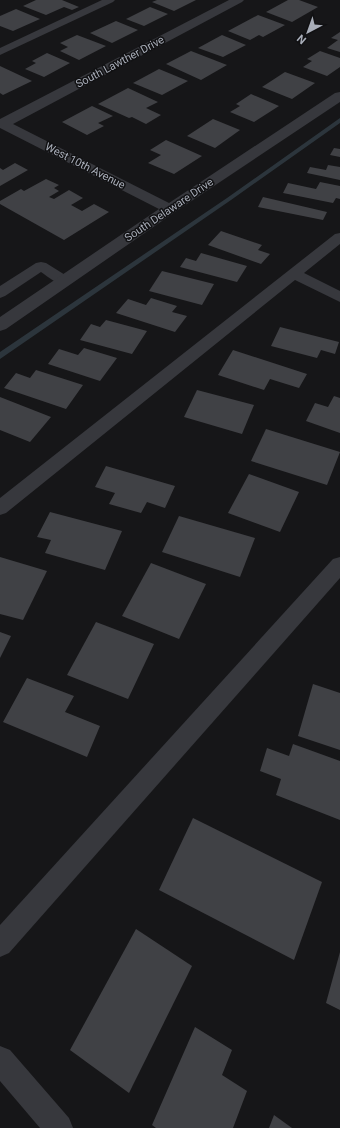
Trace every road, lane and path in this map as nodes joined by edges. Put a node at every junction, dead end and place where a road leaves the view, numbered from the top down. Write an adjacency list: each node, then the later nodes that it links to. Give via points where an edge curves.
1 (110, 0): 3 (lane)
2 (238, 0): 5 (street, South Lawther Drive)
3 (0, 52)
4 (340, 96): 6 (street, South Delaware Drive)
5 (1, 124): 6 (street, West 10th Avenue)
6 (170, 209): 9 (street, South Delaware Drive)
7 (340, 237): 8 (lane)
8 (294, 274): 11 (lane); 13 (lane)
9 (65, 281): 10 (lane, via 41,266); 12 (street, South Delaware Drive)
10 (0, 293)
11 (340, 297)
12 (0, 325)
13 (0, 508)
14 (340, 565): 15 (lane)
15 (0, 944)
16 (0, 1060): 17 (lane)
17 (59, 1128)

